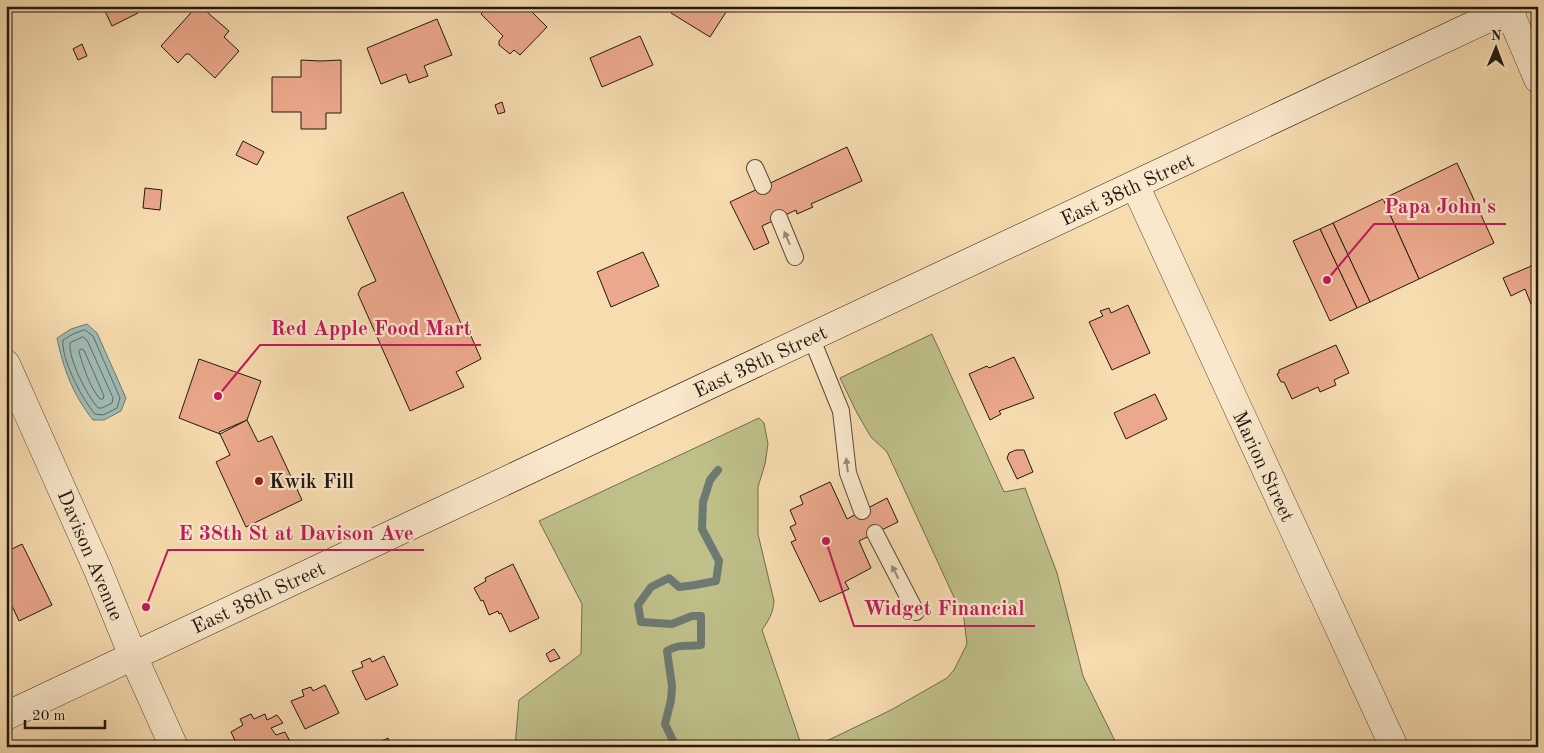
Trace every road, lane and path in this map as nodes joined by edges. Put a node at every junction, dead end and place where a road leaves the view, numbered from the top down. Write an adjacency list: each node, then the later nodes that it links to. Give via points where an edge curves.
1 (1510, 7): 2 (main road); 4 (main road, East 38th Street)
2 (1538, 80)
3 (755, 168): 5 (lane)
4 (1135, 185): 8 (main road, East 38th Street); 16 (main road, Marion Street)
5 (763, 186)
6 (779, 218): 7 (lane, one-way to 6)
7 (795, 257)
8 (811, 337): 10 (lane, one-way to 8, via 848,473 841,411); 13 (main road, East 38th Street)
9 (6, 364): 13 (main road, Davison Avenue)
10 (862, 511)
11 (875, 533): 12 (lane, one-way to 11)
12 (916, 612)
13 (133, 656): 14 (main road, East 38th Street); 15 (main road, Davison Avenue)
14 (6, 716)
15 (174, 747)
16 (1394, 747)

